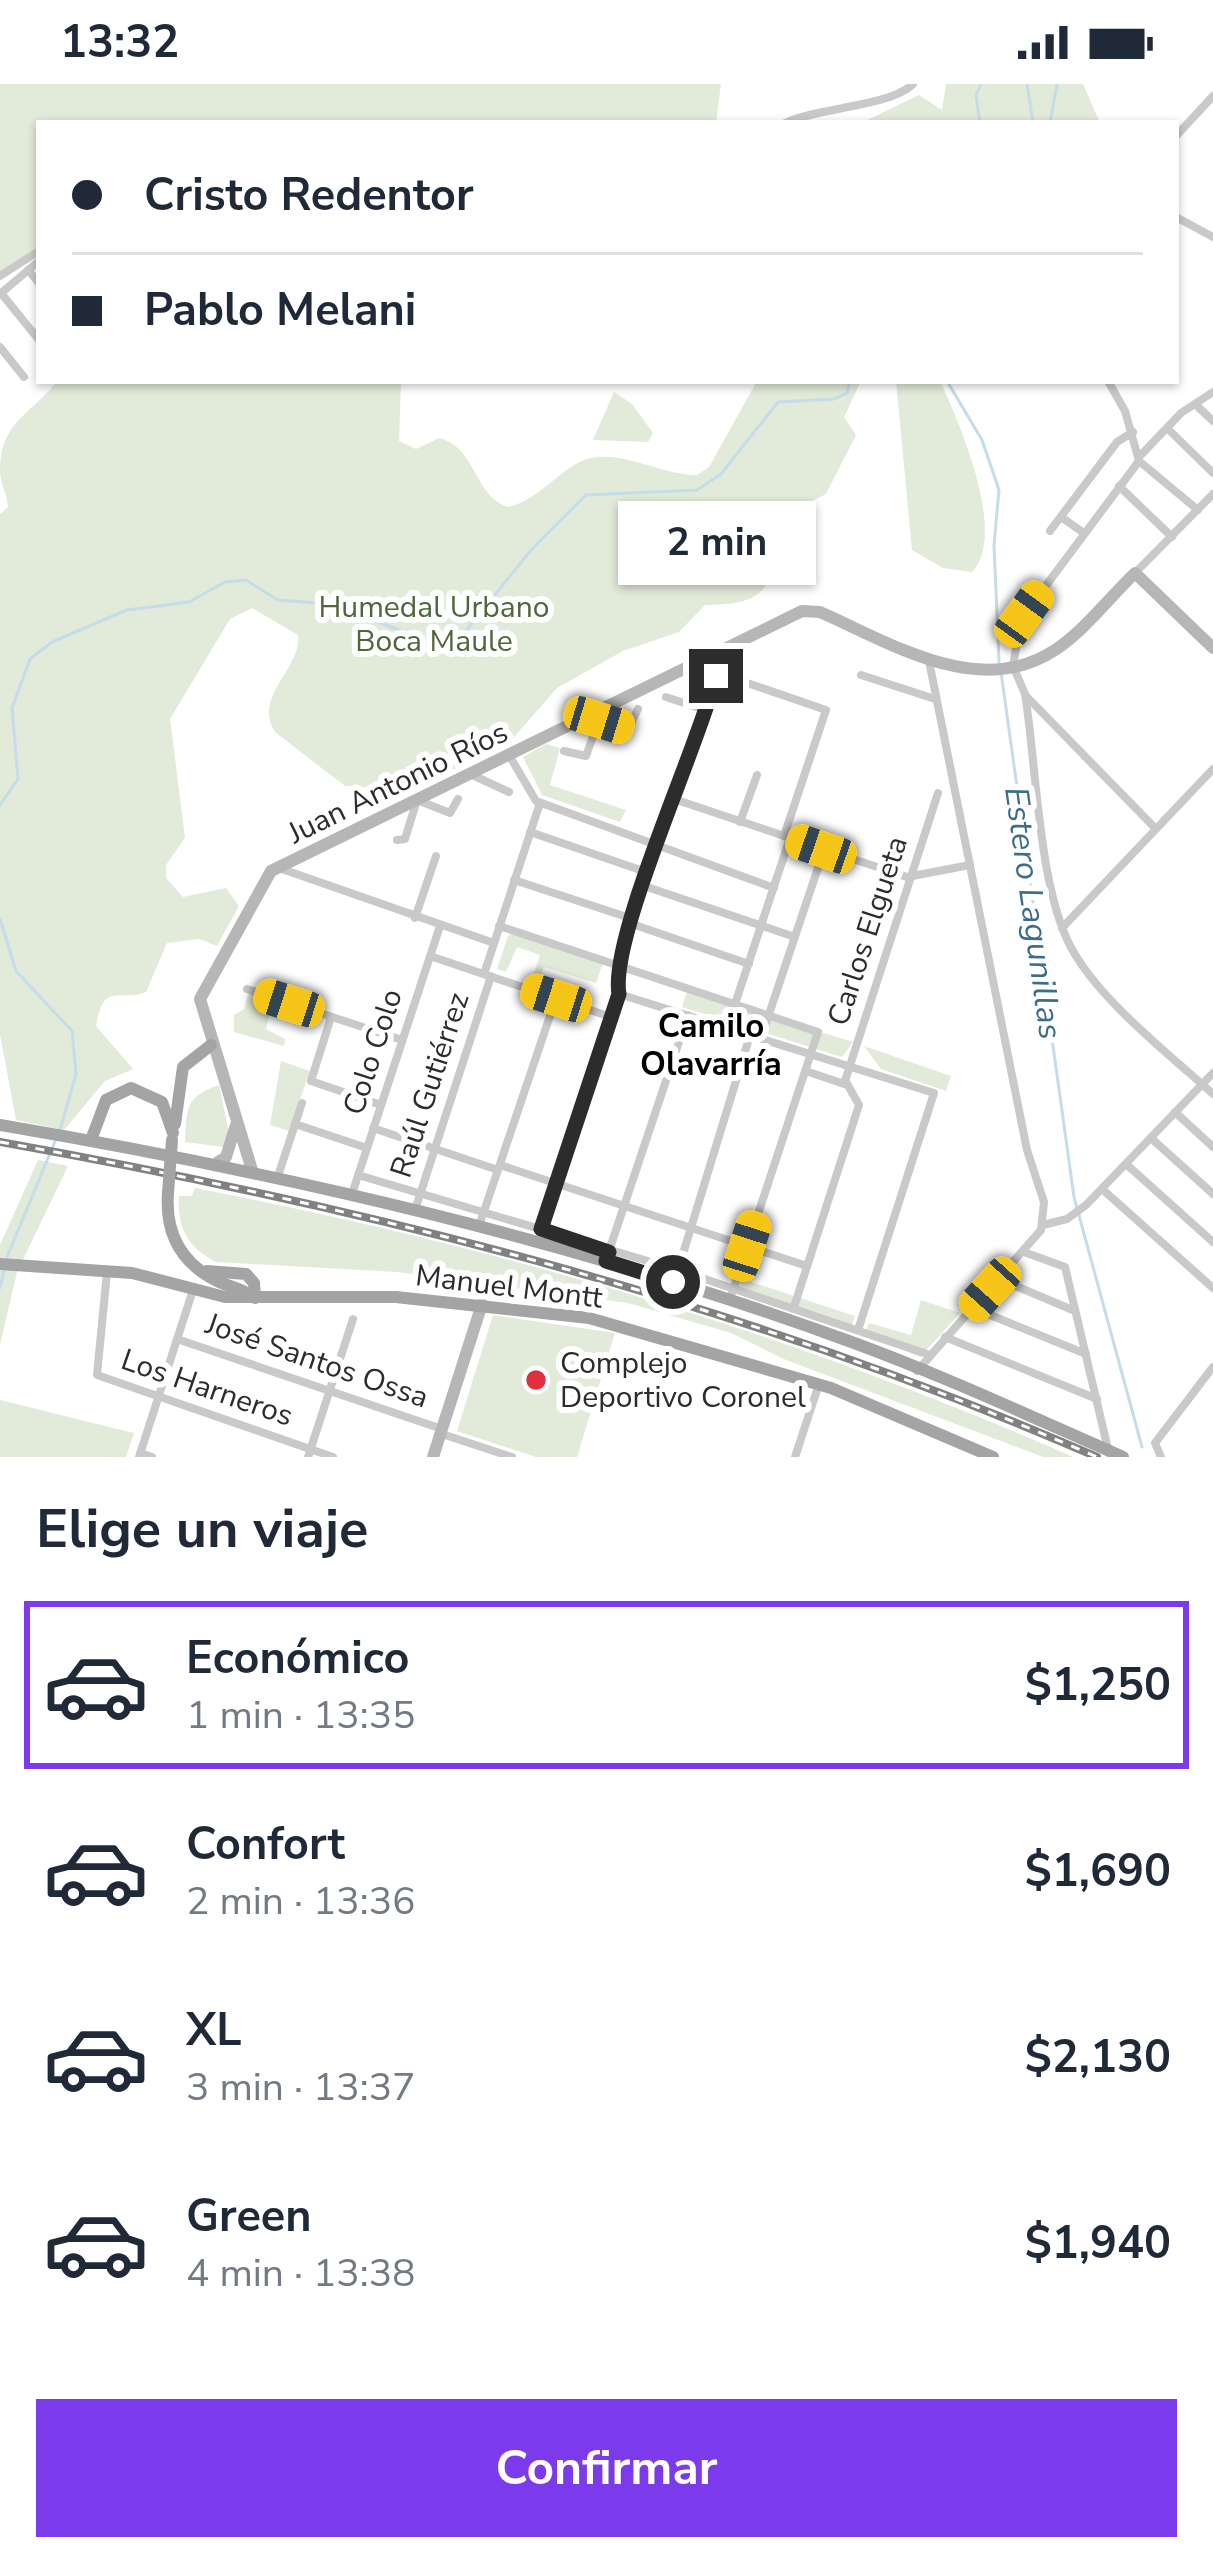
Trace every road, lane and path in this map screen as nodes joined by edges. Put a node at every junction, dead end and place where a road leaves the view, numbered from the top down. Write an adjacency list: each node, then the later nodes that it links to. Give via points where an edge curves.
1 (913, 84): 3 (street)
2 (1213, 97): 4 (street)
3 (792, 120)
4 (1179, 133)
5 (1179, 219): 6 (street)
6 (1213, 237)
7 (36, 253): 10 (street)
8 (36, 263): 9 (street)
9 (28, 270): 11 (street); 12 (street)
10 (0, 276)
11 (36, 280)
12 (1, 294): 13 (street)
13 (36, 336)
14 (0, 347): 15 (street)
15 (24, 377)
16 (1109, 384): 21 (street)
17 (1213, 392): 18 (street)
18 (1196, 404): 19 (street); 20 (street)
19 (1213, 421)
20 (1168, 428): 22 (street); 23 (street)
21 (1132, 432): 22 (street); 27 (street)
22 (1139, 459): 24 (street); 26 (street)
23 (1213, 472)
24 (1119, 487): 29 (street); 30 (street)
25 (1213, 494): 26 (street)
26 (1198, 510): 30 (street)
27 (1061, 517): 28 (street); 29 (street)
28 (1050, 532)
29 (1084, 533): 35 (street, via 1021,619)
30 (1172, 537): 31 (street)
31 (1135, 573): 32 (street); 35 (street, via 1059,647)
32 (1213, 648)
33 (708, 657): 34 (street, Juan Antonio Ríos, via 809,610); 36 (street); 43 (street, Juan Antonio Ríos)
34 (929, 659): 35 (street, Juan Antonio Ríos); 40 (street)
35 (1002, 669): 38 (street)
36 (715, 672): 42 (street); 58 (street, via 826,710)
37 (861, 675): 40 (street)
38 (1025, 694): 56 (street); 75 (street)
39 (666, 697): 42 (street)
40 (937, 700): 63 (street)
41 (638, 709): 43 (street, via 629,728)
42 (705, 710): 53 (street)
43 (597, 716): 44 (street, via 586,756); 45 (street, Juan Antonio Ríos)
44 (564, 751)
45 (509, 755): 47 (street, Juan Antonio Ríos); 54 (street)
46 (1213, 770): 56 (street)
47 (470, 774): 49 (street); 52 (street, Juan Antonio Ríos)
48 (757, 776): 55 (street)
49 (509, 792)
50 (938, 793): 66 (street, Carlos Elgueta)
51 (458, 799): 52 (street, via 450,813)
52 (418, 800): 59 (street, via 405,840); 64 (street, Juan Antonio Ríos)
53 (674, 800): 55 (street); 60 (street)
54 (540, 803): 57 (street, Raúl Gutiérrez); 60 (street)
55 (740, 822): 58 (street)
56 (1156, 829): 75 (street)
57 (530, 832): 65 (street); 67 (street, Raúl Gutiérrez)
58 (787, 837): 61 (street); 69 (street)
59 (397, 840)
60 (657, 849): 65 (street); 69 (street)
61 (824, 850): 66 (street); 76 (street)
62 (436, 856): 70 (street)
63 (970, 865): 66 (street); 128 (street)
64 (279, 868): 70 (street); 93 (street, Juan Antonio Ríos, via 259,884 202,988)
65 (649, 873): 68 (street)
66 (914, 878): 95 (street, Carlos Elgueta)
67 (514, 880): 71 (street); 73 (street, Raúl Gutiérrez)
68 (644, 886): 71 (street); 74 (street)
69 (774, 889): 74 (street)
70 (416, 918): 72 (street)
71 (632, 921): 79 (street); 80 (street)
72 (440, 926): 77 (street); 78 (street, Colo Colo)
73 (499, 926): 77 (street, Raúl Gutiérrez); 79 (street)
74 (761, 926): 76 (street); 80 (street)
75 (1062, 928): 99 (street, via 1086,971)
76 (795, 937): 87 (street)
77 (494, 944): 81 (street, Raúl Gutiérrez)
78 (430, 956): 81 (street); 92 (street, Colo Colo)
79 (619, 964): 83 (street); 85 (street)
80 (748, 964): 85 (street)
81 (488, 975): 84 (street); 113 (street, Raúl Gutiérrez)
82 (247, 989): 88 (street)
83 (619, 994): 86 (street); 89 (street)
84 (556, 998): 89 (street); 116 (street)
85 (735, 1004): 87 (street)
86 (688, 1015): 90 (street); 125 (street)
87 (769, 1015): 91 (street); 94 (street, via 817,1031)
88 (331, 1016): 92 (street); 102 (street, Colo Colo, via 310,1081)
89 (610, 1017): 120 (street)
90 (751, 1032): 91 (street); 129 (street)
91 (762, 1035): 94 (street)
92 (403, 1040): 102 (street, Colo Colo)
93 (211, 1045): 104 (street, Juan Antonio Ríos); 108 (main road, via 183,1067)
94 (812, 1052): 95 (street); 96 (street)
95 (850, 1064): 98 (street, Carlos Elgueta); 149 (street, via 934,1094)
96 (806, 1071): 98 (street); 132 (street)
97 (1213, 1073): 99 (street)
98 (844, 1082): 136 (street, via 859,1105)
99 (1202, 1084): 100 (street); 103 (street)
100 (1213, 1094)
101 (302, 1103): 105 (street, Colo Colo)
102 (381, 1105): 107 (street, Colo Colo)
103 (1175, 1112): 109 (street); 111 (street)
104 (236, 1124): 114 (street); 117 (street, Juan Antonio Ríos)
105 (295, 1124): 112 (street); 119 (street, Colo Colo)
106 (0, 1125): 110 (main road)
107 (373, 1128): 112 (street, Colo Colo); 113 (street)
108 (172, 1137): 110 (main road, via 162,1102 131,1088 106,1100); 143 (main road, bridge, via 172,1239 205,1271)
109 (1151, 1138): 115 (street); 124 (street)
110 (91, 1140): 114 (main road)
111 (1213, 1147)
112 (367, 1148): 118 (street, Colo Colo)
113 (434, 1149): 116 (street); 123 (street, Raúl Gutiérrez)
114 (218, 1162): 117 (main road)
115 (1126, 1164): 121 (street); 131 (street)
116 (499, 1167): 120 (street); 127 (street)
117 (252, 1170): 119 (main road)
118 (358, 1174): 122 (street, Colo Colo); 123 (street)
119 (278, 1176): 122 (main road)
120 (556, 1184): 125 (street); 130 (street)
121 (1102, 1189): 128 (street, via 1072,1216); 140 (street)
122 (352, 1194): 126 (main road)
123 (419, 1194): 126 (street, Raúl Gutiérrez); 127 (street)
124 (1213, 1194)
125 (624, 1206): 129 (street); 134 (street)
126 (415, 1210): 127 (main road)
127 (481, 1219): 130 (street); 134 (main road)
128 (1043, 1225): 133 (street)
129 (692, 1228): 132 (street); 137 (street)
130 (541, 1229): 134 (street)
131 (1213, 1242)
132 (747, 1246): 136 (street); 142 (street)
133 (1024, 1252): 139 (street); 147 (street, via 1065,1267)
134 (607, 1256): 137 (street); 142 (main road)
135 (7, 1264): 138 (main road, Manuel Montt)
136 (807, 1266): 145 (street)
137 (677, 1270): 142 (street)
138 (107, 1271): 141 (main road, Manuel Montt); 158 (street, Los Harneros, via 94,1372)
139 (999, 1279): 146 (street); 147 (street)
140 (1213, 1288)
141 (193, 1290): 143 (main road, Manuel Montt); 151 (street)
142 (732, 1294): 145 (street); 149 (main road)
143 (255, 1298): 144 (main road, Manuel Montt)
144 (482, 1304): 156 (main road, Manuel Montt, via 603,1321); 160 (street)
145 (794, 1307): 149 (street)
146 (973, 1308): 150 (street); 152 (street)
147 (1076, 1311): 152 (street)
148 (353, 1319): 157 (street)
149 (856, 1336): 153 (street); 155 (main road)
150 (945, 1337): 153 (street); 159 (street)
151 (177, 1339): 157 (street, José Santos Ossa); 158 (street)
152 (1086, 1354): 159 (street)
153 (930, 1355): 155 (street)
154 (1213, 1366): 171 (street, via 1155,1443)
155 (917, 1370): 161 (main road)
156 (819, 1384): 168 (street); 169 (main road, Manuel Montt)
157 (330, 1390): 160 (street, José Santos Ossa); 162 (street)
158 (159, 1396): 162 (street, Los Harneros); 163 (street)
159 (1099, 1399): 161 (street)
160 (441, 1431): 166 (street); 167 (street, José Santos Ossa)
161 (1108, 1450): 170 (main road)
162 (309, 1453): 165 (street, Los Harneros)
163 (139, 1455): 164 (street)
164 (152, 1457)
165 (333, 1457)
166 (433, 1457)
167 (512, 1457)
168 (795, 1457)
169 (993, 1457)
170 (1123, 1457)
171 (1161, 1457)

